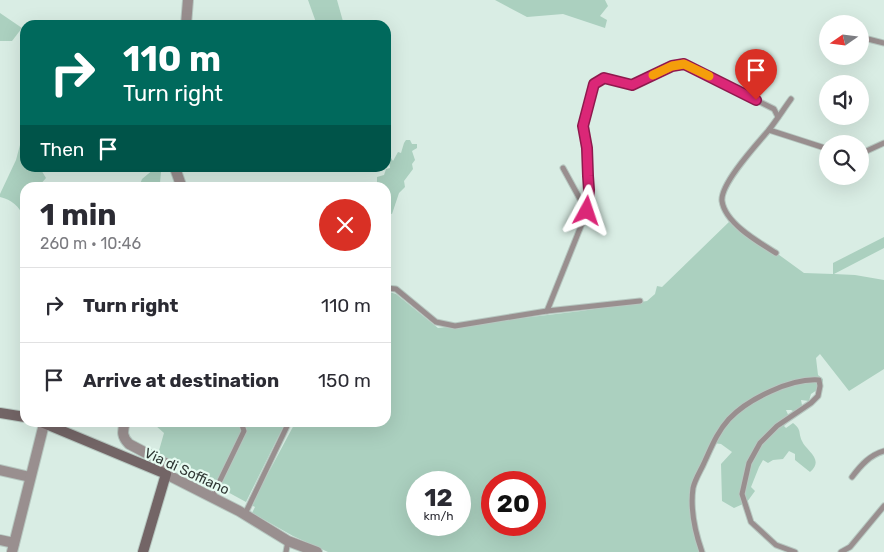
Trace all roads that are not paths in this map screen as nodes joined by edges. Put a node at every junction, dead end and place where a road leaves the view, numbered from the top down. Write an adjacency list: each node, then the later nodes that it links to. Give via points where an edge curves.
1 (188, 0): 2 (street)
2 (186, 20)
3 (869, 39): 4 (lane)
4 (884, 43)
5 (791, 99): 6 (lane)
6 (778, 117): 7 (lane); 12 (lane, via 774,109 684,64 672,66 632,85 604,78 594,84 583,126 589,190)
7 (769, 130): 9 (lane); 13 (lane, via 726,184 722,199 726,214 753,238)
8 (884, 143): 10 (lane)
9 (819, 147)
10 (869, 150)
11 (563, 168): 12 (lane)
12 (587, 211): 16 (lane)
13 (776, 252)
14 (391, 288): 16 (lane, via 396,289 436,322 454,326)
15 (640, 301): 16 (lane)
16 (547, 311)
17 (0, 413): 18 (street)
18 (20, 416)
19 (42, 427): 27 (street)
20 (53, 427): 26 (street, Via di Soffiano)
21 (124, 427): 26 (street, via 124,439 164,463)
22 (243, 427): 29 (lane, via 244,431)
23 (287, 427): 31 (lane)
24 (884, 451): 28 (lane, via 860,466)
25 (0, 470): 27 (street)
26 (166, 474): 29 (street, Via di Soffiano); 35 (street)
27 (30, 477): 34 (street)
28 (852, 477)
29 (212, 497): 31 (street, Via di Soffiano)
30 (884, 506): 40 (lane, via 850,547)
31 (245, 514): 33 (street, Via di Soffiano)
32 (0, 540): 34 (street)
33 (288, 541): 36 (lane); 37 (street, Via di Soffiano)
34 (13, 548)
35 (143, 552)
36 (286, 552)
37 (317, 552)
38 (702, 552): 39 (lane, via 693,518 693,486 716,437 729,419 749,403 797,381 819,380 818,396 777,426 760,444 749,463 742,494 750,522 776,545)
39 (795, 552)
40 (841, 552)

